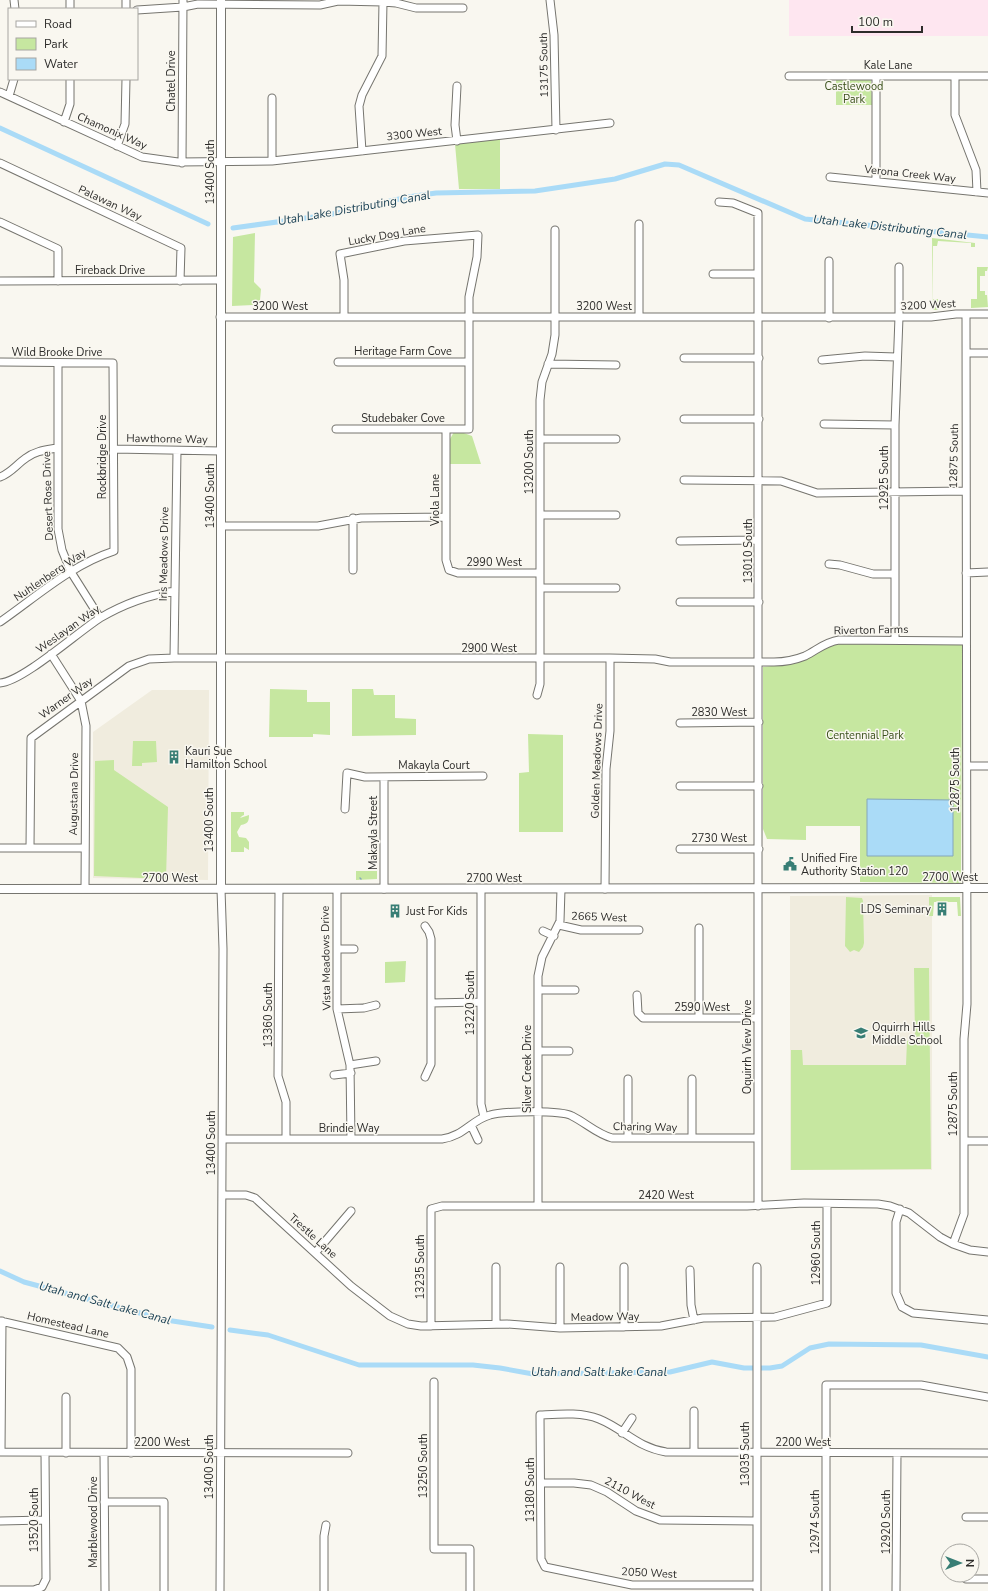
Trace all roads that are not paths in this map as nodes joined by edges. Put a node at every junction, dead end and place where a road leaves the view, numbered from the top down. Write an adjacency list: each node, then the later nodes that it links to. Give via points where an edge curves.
1 (550, 0): 20 (street, 13175 South, via 554,35)
2 (221, 2): 3 (street); 4 (street); 25 (main road, 13400 South)
3 (383, 2): 5 (street, via 416,8); 23 (street, via 382,56 362,94 359,106)
4 (183, 4): 6 (street); 27 (street, Chatel Drive)
5 (463, 8)
6 (138, 10)
7 (789, 76): 8 (street, Kale Lane)
8 (876, 76): 9 (street, Kale Lane); 29 (street)
9 (955, 76): 10 (street, Kale Lane); 30 (street, via 955,115 976,170)
10 (988, 76)
11 (14, 80): 16 (street)
12 (70, 80): 18 (street, via 70,104)
13 (126, 80): 22 (street, via 125,124)
14 (457, 86): 21 (street)
15 (0, 92): 16 (street, Chamonix Way)
16 (8, 96): 18 (street, Chamonix Way)
17 (272, 98): 24 (street)
18 (64, 122): 22 (street, Chamonix Way)
19 (610, 123): 20 (street, 3300 West)
20 (556, 130): 21 (street, 3300 West)
21 (457, 141): 23 (street, 3300 West)
22 (117, 146): 27 (street, Chamonix Way, via 142,157)
23 (362, 151): 24 (street, 3300 West)
24 (272, 161): 25 (street, 3300 West)
25 (221, 162): 27 (street, Chamonix Way); 41 (main road, 13400 South)
26 (0, 163): 40 (street, Palawan Way, via 181,248)
27 (182, 163)
28 (830, 177): 29 (street, Verona Creek Way)
29 (876, 182): 30 (street, Verona Creek Way)
30 (977, 192): 31 (street, Verona Creek Way)
31 (988, 193)
32 (719, 202): 39 (street, 13010 South, via 733,203 758,213)
33 (0, 222): 43 (street, via 58,249)
34 (639, 224): 52 (street)
35 (555, 230): 49 (street, 13200 South)
36 (829, 261): 53 (street)
37 (899, 267): 51 (street, 12925 South)
38 (713, 274): 39 (street)
39 (758, 274): 50 (street, 13010 South)
40 (180, 280): 41 (street, Fireback Drive); 43 (street, Fireback Drive)
41 (221, 280): 46 (main road, 13400 South)
42 (0, 281): 43 (street, Fireback Drive)
43 (58, 281)
44 (966, 314): 45 (street, 3200 West); 51 (street, 3200 West); 54 (street, 12875 South)
45 (988, 314)
46 (220, 316): 47 (street, 3200 West); 78 (main road, 13400 South)
47 (344, 317): 48 (street, 3200 West); 48 (street, Lucky Dog Lane, via 344,280 340,254 412,240 478,234 477,257 470,288)
48 (469, 317): 49 (street, 3200 West); 62 (street)
49 (555, 317): 52 (street, 3200 West); 65 (street, 13200 South, via 554,344)
50 (758, 317): 52 (street, 3200 West); 53 (street, 3200 West); 58 (street, 13010 South)
51 (899, 317): 53 (street, 3200 West); 56 (street, 12925 South)
52 (639, 318)
53 (829, 318)
54 (966, 353): 55 (street); 83 (street, 12875 South)
55 (988, 353)
56 (896, 357): 59 (street, via 864,356); 70 (street, 12925 South)
57 (684, 358): 58 (street)
58 (759, 358): 68 (street, 13010 South)
59 (822, 360)
60 (0, 362): 63 (street, Wild Brooke Drive)
61 (338, 362): 62 (street, Heritage Farm Cove)
62 (469, 362): 72 (street, Studebaker Cove, via 469,429)
63 (58, 363): 64 (street, Wild Brooke Drive); 75 (street, Desert Rose Drive)
64 (113, 363): 76 (street, Rockbridge Drive)
65 (548, 364): 66 (street); 73 (street, 13200 South, via 540,392)
66 (616, 365)
67 (684, 419): 68 (street)
68 (759, 419): 81 (street, 13010 South)
69 (824, 424): 70 (street)
70 (895, 424): 82 (street, 12925 South)
71 (336, 429): 72 (street, Studebaker Cove)
72 (446, 429): 86 (street, Viola Lane)
73 (540, 439): 74 (street); 84 (street, 13200 South)
74 (616, 439)
75 (57, 448): 79 (street, via 40,450 28,456); 95 (street, Desert Rose Drive, via 58,529 62,550)
76 (114, 449): 77 (street, Hawthorne Way); 91 (street, Rockbridge Drive)
77 (177, 451): 78 (street, Hawthorne Way); 102 (street, Iris Meadows Drive)
78 (220, 451): 88 (main road, 13400 South)
79 (0, 477)
80 (684, 480): 81 (street)
81 (759, 480): 82 (street, via 781,481 817,493); 89 (street, 13010 South)
82 (896, 491): 83 (street); 99 (street, 12925 South)
83 (965, 491): 96 (street, 12875 South)
84 (540, 515): 85 (street); 98 (street, 13200 South)
85 (616, 515)
86 (446, 517): 87 (street); 94 (street, Viola Lane, via 446,560)
87 (353, 518): 88 (street, via 318,526); 93 (street)
88 (220, 526): 112 (main road, 13400 South)
89 (758, 540): 90 (street); 104 (street, 13010 South)
90 (680, 541)
91 (114, 551): 95 (street, Nuhlenberg Way, via 99,556)
92 (829, 564): 99 (street, via 873,574)
93 (353, 570)
94 (449, 570): 98 (street, 2990 West, via 458,573)
95 (71, 572): 105 (street, Desert Rose Drive); 106 (street, Nuhlenberg Way)
96 (966, 572): 97 (street); 108 (street, 12875 South)
97 (988, 572)
98 (540, 573): 100 (street, 13200 South)
99 (895, 574): 107 (street, 12925 South)
100 (540, 588): 101 (street); 113 (street, 13200 South)
101 (616, 588)
102 (175, 591): 105 (street, Weslayan Way, via 136,601); 110 (street, Iris Meadows Drive)
103 (680, 602): 104 (street)
104 (759, 602): 114 (street, 13010 South)
105 (100, 618): 109 (street, Weslayan Way)
106 (0, 622)
107 (895, 640): 108 (street, Riverton Farms); 114 (street, Riverton Farms, via 829,642 805,656 786,662)
108 (966, 641): 120 (street, 12875 South)
109 (50, 654): 115 (street, Weslayan Way, via 17,677); 117 (street)
110 (174, 658): 112 (street, Warner Way); 117 (street, Warner Way, via 149,659 129,666)
111 (610, 658): 113 (street, 2900 West); 114 (street, 2900 West, via 670,662); 133 (street, Golden Meadows Drive, via 610,731 606,769)
112 (220, 659): 113 (street, 2900 West); 138 (main road, 13400 South)
113 (540, 660): 116 (street, 13200 South)
114 (758, 662): 118 (street, 13010 South)
115 (0, 683)
116 (537, 696)
117 (81, 701): 128 (street, Warner Way, via 31,738); 129 (street, Augustana Drive, via 86,726)
118 (759, 722): 119 (street, 2830 West); 125 (street, 13010 South)
119 (680, 723)
120 (966, 766): 121 (street); 135 (street, 12875 South)
121 (988, 766)
122 (384, 776): 123 (street, Makayla Court); 126 (street, Makayla Court, via 346,773); 141 (street, Makayla Street)
123 (483, 776)
124 (680, 786): 125 (street)
125 (759, 786): 131 (street, 13010 South)
126 (345, 809)
127 (0, 848): 128 (street)
128 (30, 848): 129 (street)
129 (85, 848): 132 (street, Augustana Drive)
130 (680, 849): 131 (street, 2730 West)
131 (759, 849): 134 (street, 13010 South)
132 (85, 888): 137 (main road, 2700 West); 138 (main road, 2700 West)
133 (606, 888): 134 (main road, 2700 West); 143 (main road, 2700 West)
134 (758, 888): 135 (main road, 2700 West); 160 (street, Oquirrh View Drive)
135 (967, 888): 136 (main road, 2700 West); 180 (street, 12875 South)
136 (988, 888)
137 (0, 889)
138 (220, 889): 139 (main road, 2700 West); 176 (street, 13400 South, via 223,949)
139 (279, 889): 140 (main road, 2700 West); 177 (street, 13360 South, via 278,1076 286,1102)
140 (337, 889): 141 (main road, 2700 West); 150 (street, Vista Meadows Drive)
141 (384, 889): 142 (main road, 2700 West)
142 (481, 889): 143 (main road, 2700 West); 155 (street, 13220 South)
143 (561, 889): 144 (street, Silver Creek Drive)
144 (559, 925): 147 (street, 2665 West, via 582,930); 149 (street, Silver Creek Drive)
145 (425, 926): 156 (street, via 431,939)
146 (699, 928): 159 (street)
147 (639, 930)
148 (543, 931): 149 (street)
149 (554, 936): 152 (street, Silver Creek Drive, via 540,961)
150 (337, 949): 151 (street); 158 (street, Vista Meadows Drive)
151 (354, 949)
152 (538, 990): 153 (street); 161 (street, Silver Creek Drive)
153 (574, 990)
154 (637, 995): 159 (street, 2590 West, via 638,1012 643,1018)
155 (481, 1002): 156 (street); 171 (street, 13220 South, via 481,1104)
156 (431, 1003): 167 (street, via 431,1064)
157 (376, 1005): 158 (street)
158 (337, 1009): 164 (street, Vista Meadows Drive)
159 (699, 1018): 160 (street, 2590 West)
160 (758, 1018): 175 (street, Oquirrh View Drive)
161 (538, 1051): 162 (street); 170 (street, Silver Creek Drive)
162 (568, 1051)
163 (376, 1061): 164 (street)
164 (350, 1065): 165 (street, Vista Meadows Drive)
165 (351, 1073): 166 (street); 178 (street, Vista Meadows Drive)
166 (334, 1075)
167 (425, 1077)
168 (628, 1079): 173 (street)
169 (692, 1079): 174 (street)
170 (538, 1113): 171 (street, Brindie Way, via 498,1113); 173 (street, Charing Way, via 566,1114 603,1135); 184 (street, Silver Creek Drive)
171 (484, 1116): 172 (street, Brindie Way)
172 (471, 1126): 178 (street, Brindie Way, via 458,1135 442,1139); 179 (street)
173 (628, 1138): 174 (street, Charing Way)
174 (692, 1138): 175 (street, Charing Way)
175 (758, 1138): 185 (street, Oquirrh View Drive)
176 (222, 1139): 177 (street, Brindie Way); 182 (street, 13400 South)
177 (286, 1139): 178 (street, Brindie Way)
178 (351, 1139)
179 (478, 1140)
180 (964, 1141): 181 (street); 189 (street, 12875 South, via 963,1219)
181 (988, 1141)
182 (222, 1195): 190 (street, Trestle Lane, via 255,1198); 223 (street, 13400 South)
183 (827, 1204): 185 (street, 2420 West); 187 (street, 2420 West, via 878,1204); 197 (street, 12960 South)
184 (538, 1206): 185 (street, 2420 West); 186 (street, 2420 West, via 442,1206)
185 (758, 1206)
186 (431, 1209): 204 (street, 13235 South)
187 (900, 1209): 189 (street, 2420 West); 201 (street, via 896,1222 896,1293 899,1304 913,1313)
188 (351, 1211): 190 (street)
189 (954, 1244): 191 (street, 2420 West, via 970,1250)
190 (316, 1252): 198 (street, Trestle Lane, via 352,1286)
191 (988, 1252)
192 (560, 1267): 206 (street)
193 (624, 1267): 205 (street)
194 (757, 1267): 199 (street, 13035 South)
195 (496, 1268): 203 (street)
196 (690, 1270): 200 (street, via 690,1300)
197 (827, 1303): 199 (street, Meadow Way, via 779,1316)
198 (384, 1311): 204 (street, Meadow Way, via 408,1324)
199 (756, 1318): 200 (street, Meadow Way); 218 (street, 13035 South)
200 (694, 1320): 205 (street, Meadow Way, via 669,1326)
201 (988, 1320)
202 (1, 1321): 208 (street); 222 (street, Homestead Lane, via 118,1348 127,1357 131,1369)
203 (496, 1324): 204 (street, Meadow Way); 206 (street, Meadow Way)
204 (431, 1326)
205 (624, 1327): 206 (street, Meadow Way)
206 (560, 1328)
207 (434, 1382): 243 (street, 13250 South, via 434,1549 470,1549)
208 (1, 1386): 215 (street)
209 (66, 1397): 216 (street)
210 (988, 1397): 219 (street, 12974 South, via 921,1385 826,1385)
211 (694, 1411): 217 (street)
212 (540, 1415): 214 (street, 2200 West, via 586,1416 604,1422); 227 (street, 13180 South)
213 (632, 1418): 214 (street)
214 (622, 1433): 217 (street, 2200 West, via 653,1450)
215 (0, 1452): 220 (street, 2200 West)
216 (66, 1452): 220 (street, 2200 West); 221 (street, 2200 West)
217 (694, 1452): 218 (street, 2200 West)
218 (756, 1452): 219 (street, 2200 West); 233 (street, 13035 South)
219 (826, 1452): 225 (street, 2200 West); 244 (street, 12974 South)
220 (45, 1453): 231 (street, 13520 South)
221 (104, 1453): 222 (street, 2200 West); 228 (street, Marblewood Drive)
222 (131, 1453): 223 (street, 2200 West)
223 (220, 1453): 224 (street, 2200 West); 241 (street, 13400 South)
224 (348, 1453)
225 (897, 1453): 226 (street, 2200 West); 245 (street, 12920 South)
226 (988, 1453)
227 (541, 1483): 233 (street, 2110 West, via 591,1485 636,1511 660,1520); 235 (street, 13180 South)
228 (104, 1502): 239 (street, Marblewood Drive); 240 (street, via 164,1502)
229 (966, 1517): 230 (street)
230 (988, 1517)
231 (45, 1520): 232 (street); 238 (street, 13520 South, via 46,1579 42,1587 34,1590)
232 (0, 1521)
233 (756, 1521): 237 (street, 13035 South)
234 (326, 1525): 242 (street)
235 (543, 1565): 236 (street, 2050 West, via 625,1584)
236 (686, 1588): 237 (street, 2050 West)
237 (756, 1588)
238 (5, 1590)
239 (104, 1591)
240 (164, 1591)
241 (220, 1591)
242 (324, 1591)
243 (470, 1591)
244 (826, 1591)
245 (896, 1591)

